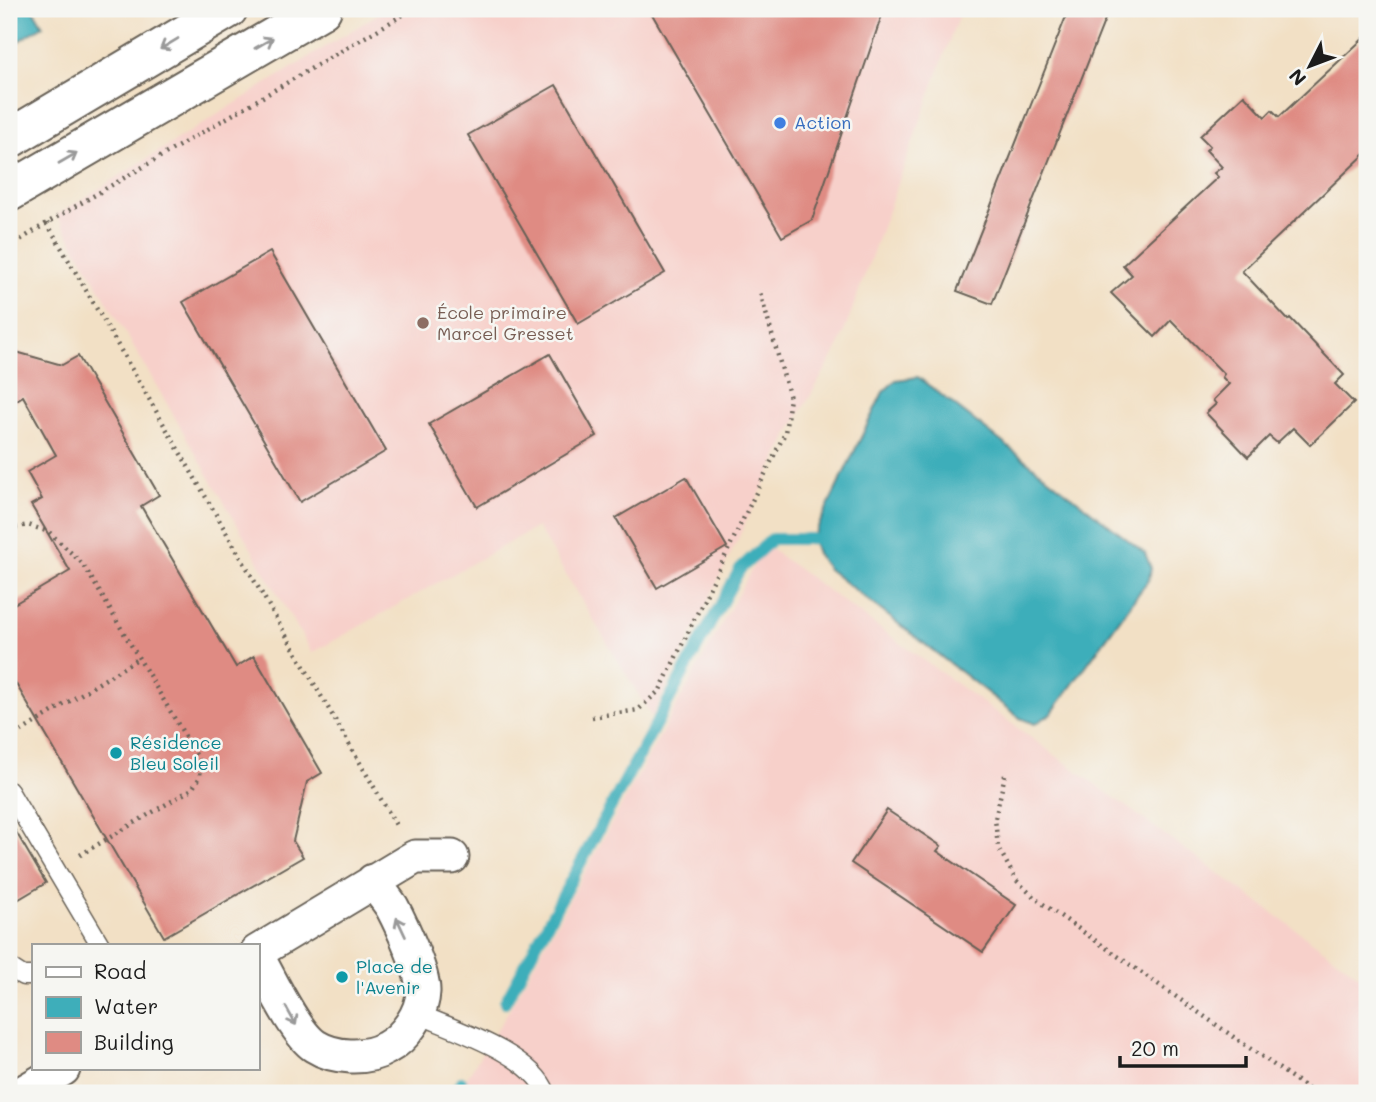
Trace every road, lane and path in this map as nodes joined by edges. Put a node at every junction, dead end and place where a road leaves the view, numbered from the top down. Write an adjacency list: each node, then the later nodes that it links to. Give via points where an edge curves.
1 (228, 9): 4 (main road, one-way to 4)
2 (322, 9): 5 (main road, one-way to 2)
3 (414, 9): 6 (path)
4 (9, 139)
5 (9, 192)
6 (47, 223): 7 (path); 15 (path)
7 (9, 247)
8 (760, 292): 11 (path, via 790,398 785,433 660,690 638,710)
9 (9, 529): 10 (path, via 28,524 49,532 83,564)
10 (139, 658): 12 (path); 17 (path, via 201,763 200,777 192,789)
11 (592, 717)
12 (9, 739)
13 (1005, 775): 28 (path, via 995,818 998,847 1016,880 1047,907)
14 (9, 791): 17 (lane)
15 (415, 857): 16 (street); 18 (street)
16 (452, 857)
17 (55, 870): 19 (lane)
18 (373, 881): 20 (street); 24 (street, one-way to 18, via 423,992 418,964 392,907)
19 (96, 944)
20 (259, 953)
21 (259, 958): 24 (street, one-way to 24, via 299,1031 314,1046 338,1055 362,1056 386,1049)
22 (9, 967): 23 (lane)
23 (32, 976)
24 (418, 1014): 27 (lane, via 486,1042 524,1065)
25 (61, 1070): 26 (street)
26 (22, 1093)
27 (546, 1093)
28 (1314, 1093)

